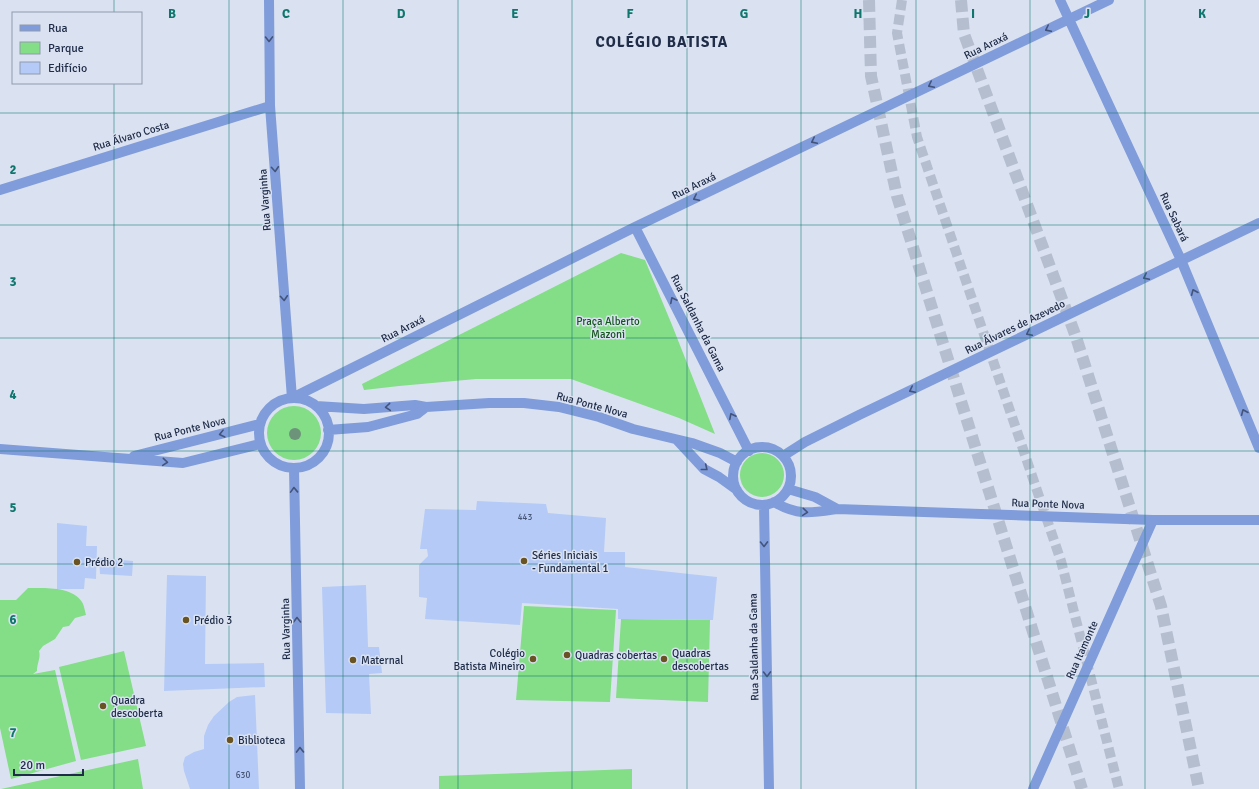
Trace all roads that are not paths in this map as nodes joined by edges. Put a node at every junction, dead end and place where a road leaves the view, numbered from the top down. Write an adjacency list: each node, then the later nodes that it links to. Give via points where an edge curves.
1 (269, 0): 5 (street, Rua Varginha, one-way to 5)
2 (1060, 0): 4 (street, Rua Sabará)
3 (1108, 0): 4 (street, Rua Araxá)
4 (1068, 19): 8 (street, Rua Araxá, one-way to 8); 9 (street, Rua Sabará)
5 (270, 106): 6 (street, Rua Álvaro Costa); 10 (street, Rua Varginha, one-way to 10)
6 (0, 190)
7 (1259, 223): 9 (street, Rua Álvares de Azevedo)
8 (635, 227): 10 (street, Rua Araxá); 19 (street, Rua Saldanha da Gama, one-way to 8)
9 (1181, 260): 17 (street, Rua Sabará, one-way to 9); 20 (street, Rua Álvares de Azevedo, one-way to 20, via 858,415)
10 (292, 398): 11 (street); 13 (street, via 272,406 264,414)
11 (316, 406): 12 (street, Rua Ponte Nova, one-way to 11, via 415,405 364,409); 14 (street, via 326,421)
12 (426, 407): 14 (street, Rua Ponte Nova, via 417,414 368,427); 15 (street, Rua Ponte Nova, via 489,403 559,407 599,417 633,430)
13 (260, 424): 16 (street); 21 (street, Rua Ponte Nova, one-way to 21)
14 (328, 430): 23 (street, via 326,444 320,456 304,467)
15 (677, 440): 22 (street, Rua Ponte Nova, via 707,448); 25 (street, one-way to 25, via 704,469)
16 (260, 444): 21 (street, Rua Ponte Nova, one-way to 16, via 183,463); 23 (street, via 273,462)
17 (1259, 448)
18 (0, 449): 21 (street, Rua Ponte Nova)
19 (749, 451): 20 (street, via 767,448); 22 (street)
20 (783, 456): 24 (street, via 791,471)
21 (126, 458)
22 (737, 462): 25 (street, via 733,476)
23 (294, 468): 31 (street, Rua Varginha, one-way to 23)
24 (788, 489): 26 (street); 28 (street, Rua Ponte Nova, via 815,497)
25 (737, 490): 27 (street, via 748,502)
26 (774, 502): 27 (street); 28 (street, Rua Ponte Nova, one-way to 28, via 787,510 806,514)
27 (764, 505): 32 (street, Rua Saldanha da Gama, one-way to 32)
28 (837, 509): 29 (street, Rua Ponte Nova)
29 (1153, 520): 30 (street, Rua Ponte Nova); 33 (street, Rua Itamonte)
30 (1259, 520)
31 (300, 789)
32 (769, 789)
33 (1033, 789)

